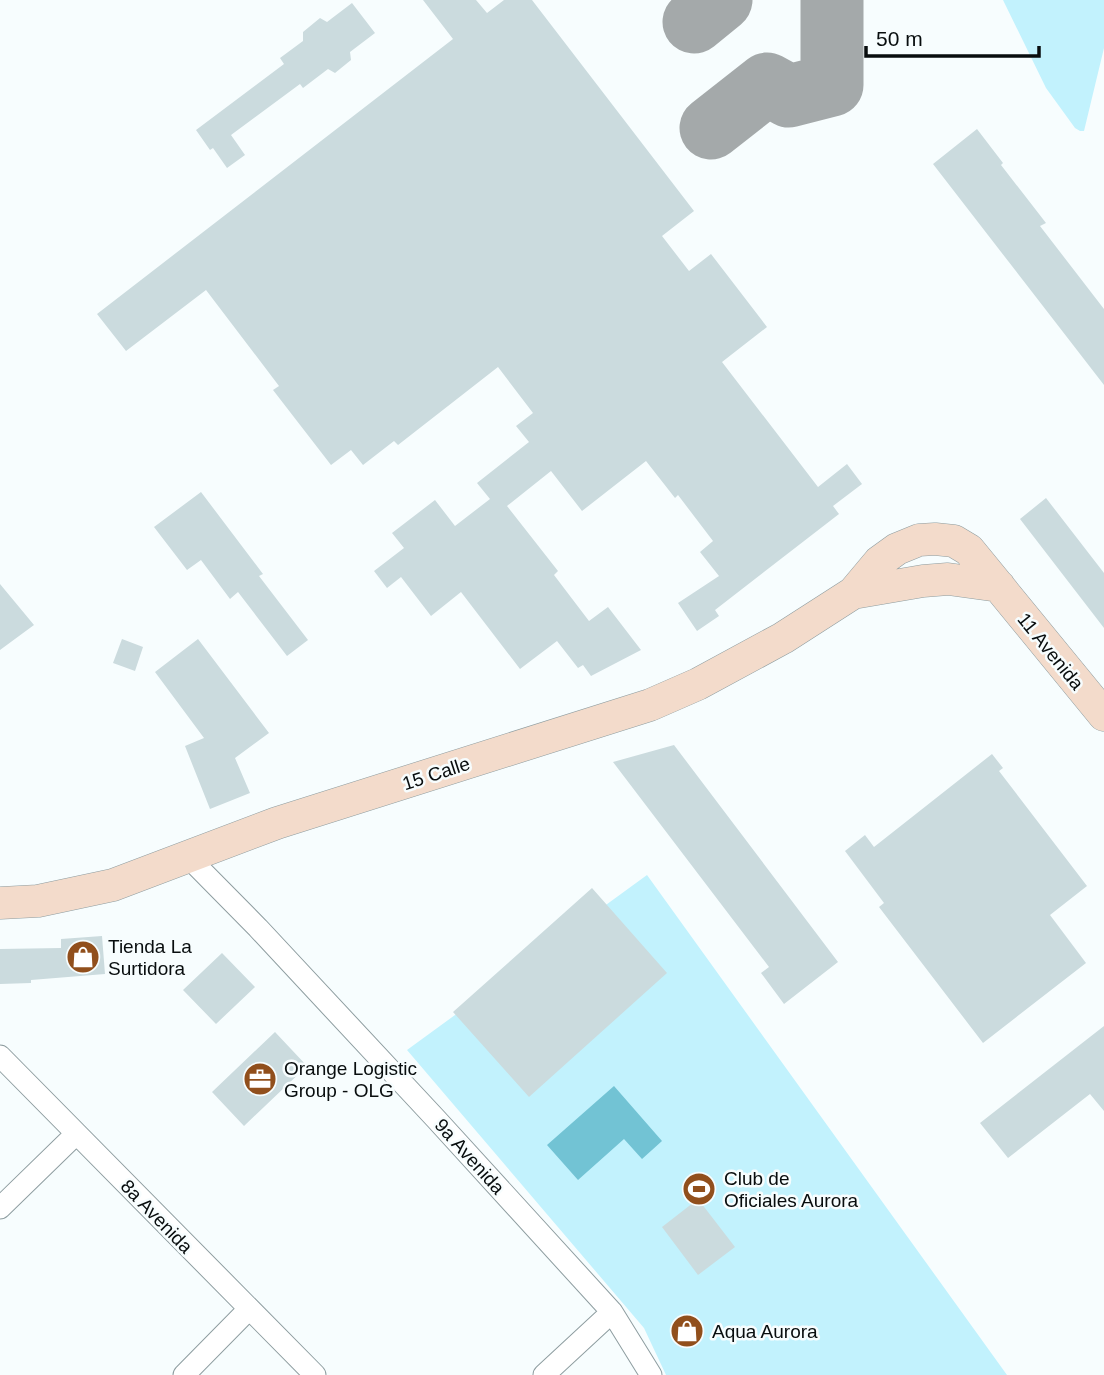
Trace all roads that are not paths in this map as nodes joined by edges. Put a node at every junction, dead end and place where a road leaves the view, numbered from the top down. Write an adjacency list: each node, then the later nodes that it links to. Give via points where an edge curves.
1 (999, 586): 2 (main road, via 948,579); 2 (main road, 11 Avenida, via 969,550 935,538 897,549 879,562); 3 (main road, 11 Avenida)
2 (853, 593): 4 (main road, 15 Calle, via 783,638 667,699 277,823)
3 (1104, 715)
4 (188, 857): 5 (main road, 15 Calle, via 113,885 38,901); 10 (street, 9a Avenida)
5 (0, 903)
6 (0, 1056): 7 (street, 8a Avenida)
7 (76, 1134): 8 (street); 9 (street, 8a Avenida)
8 (0, 1208)
9 (249, 1310): 11 (street); 12 (street, 8a Avenida)
10 (612, 1312): 13 (street); 14 (street, 9a Avenida)
11 (184, 1375)
12 (315, 1375)
13 (544, 1375)
14 (651, 1375)

